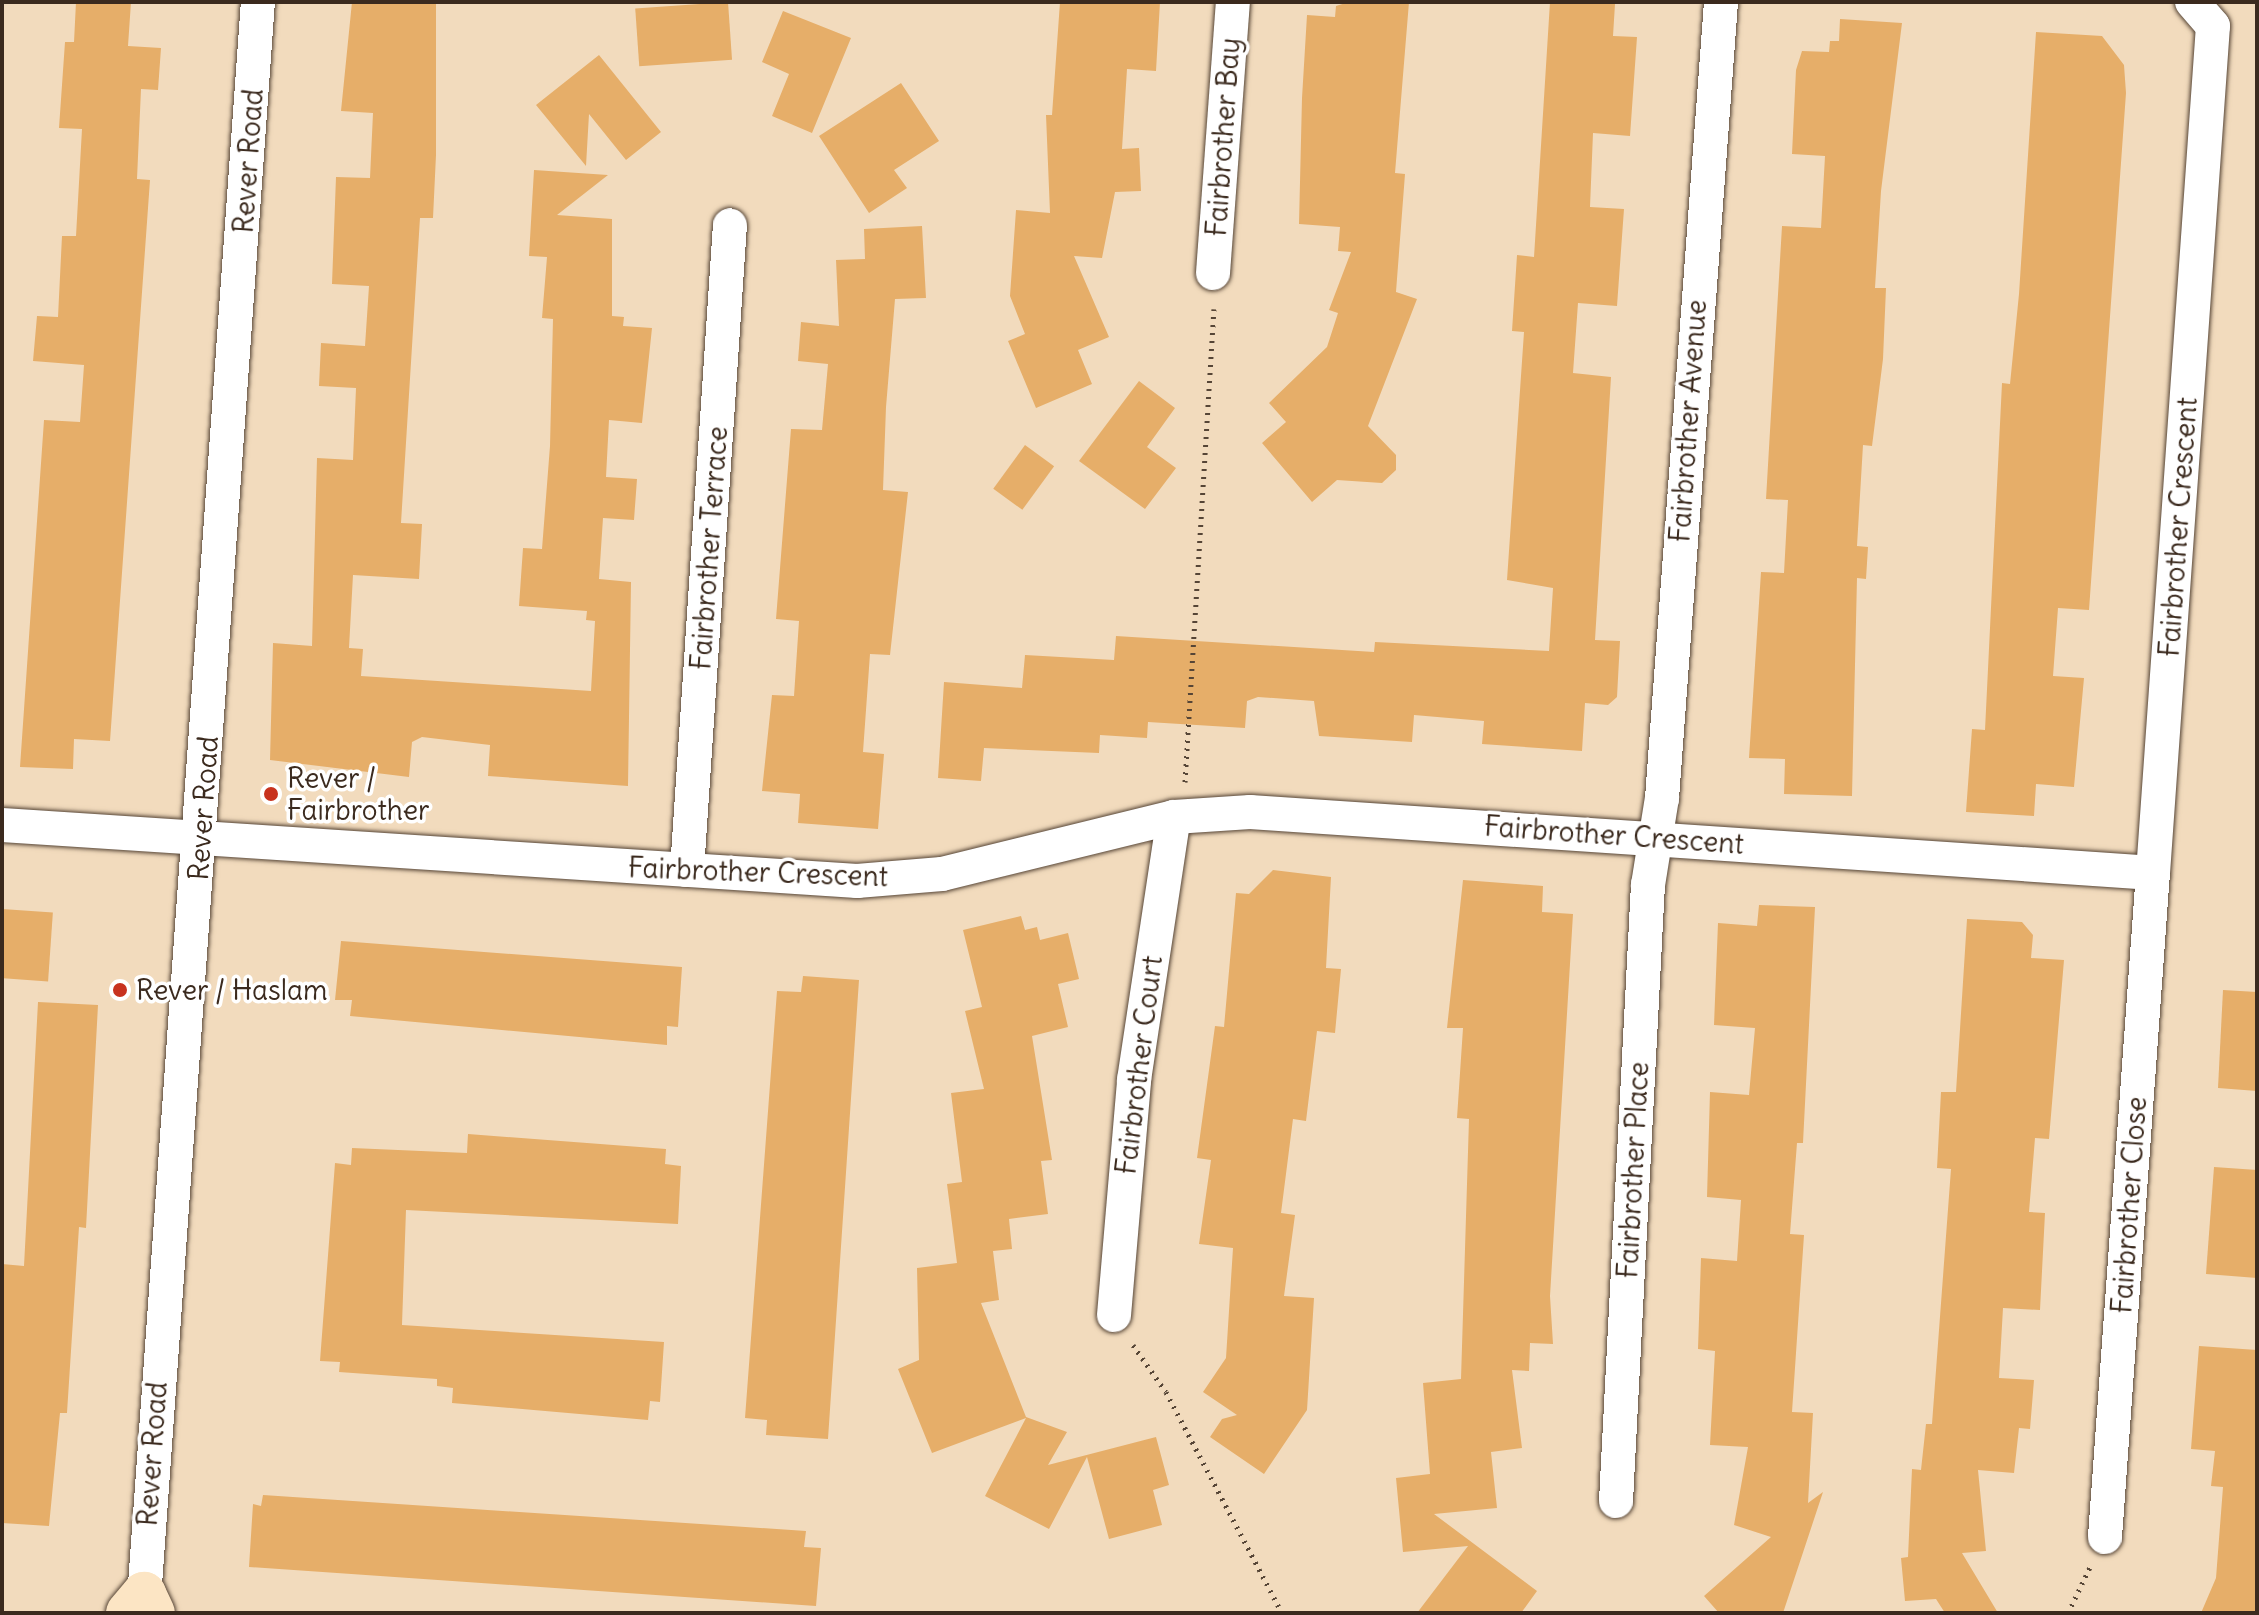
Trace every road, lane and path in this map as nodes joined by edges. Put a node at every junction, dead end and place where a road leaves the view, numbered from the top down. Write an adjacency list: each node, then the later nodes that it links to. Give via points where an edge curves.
1 (258, 2): 11 (street, Rever Road)
2 (1233, 2): 6 (street, Fairbrother Bay)
3 (1721, 2): 10 (street, Fairbrother Avenue)
4 (2192, 2): 13 (street, Fairbrother Crescent, via 2213,26)
5 (730, 225): 12 (street, Fairbrother Terrace)
6 (1213, 273): 7 (path, via 1215,361)
7 (1185, 783)
8 (1174, 817): 10 (street, Fairbrother Crescent, via 1250,812); 12 (street, Fairbrother Crescent, via 942,874 857,881); 14 (street, Fairbrother Court, via 1134,1080)
9 (2, 825): 11 (street, Fairbrother Crescent)
10 (1655, 839): 13 (street, Fairbrother Crescent); 16 (street, Fairbrother Place)
11 (201, 840): 12 (street, Fairbrother Crescent); 18 (street, Rever Road)
12 (687, 870)
13 (2153, 873): 17 (street, Fairbrother Close)
14 (1114, 1315)
15 (1154, 1378): 20 (path)
16 (1616, 1501)
17 (2105, 1537): 19 (path)
18 (142, 1608)
19 (2068, 1611)
20 (1282, 1613)

